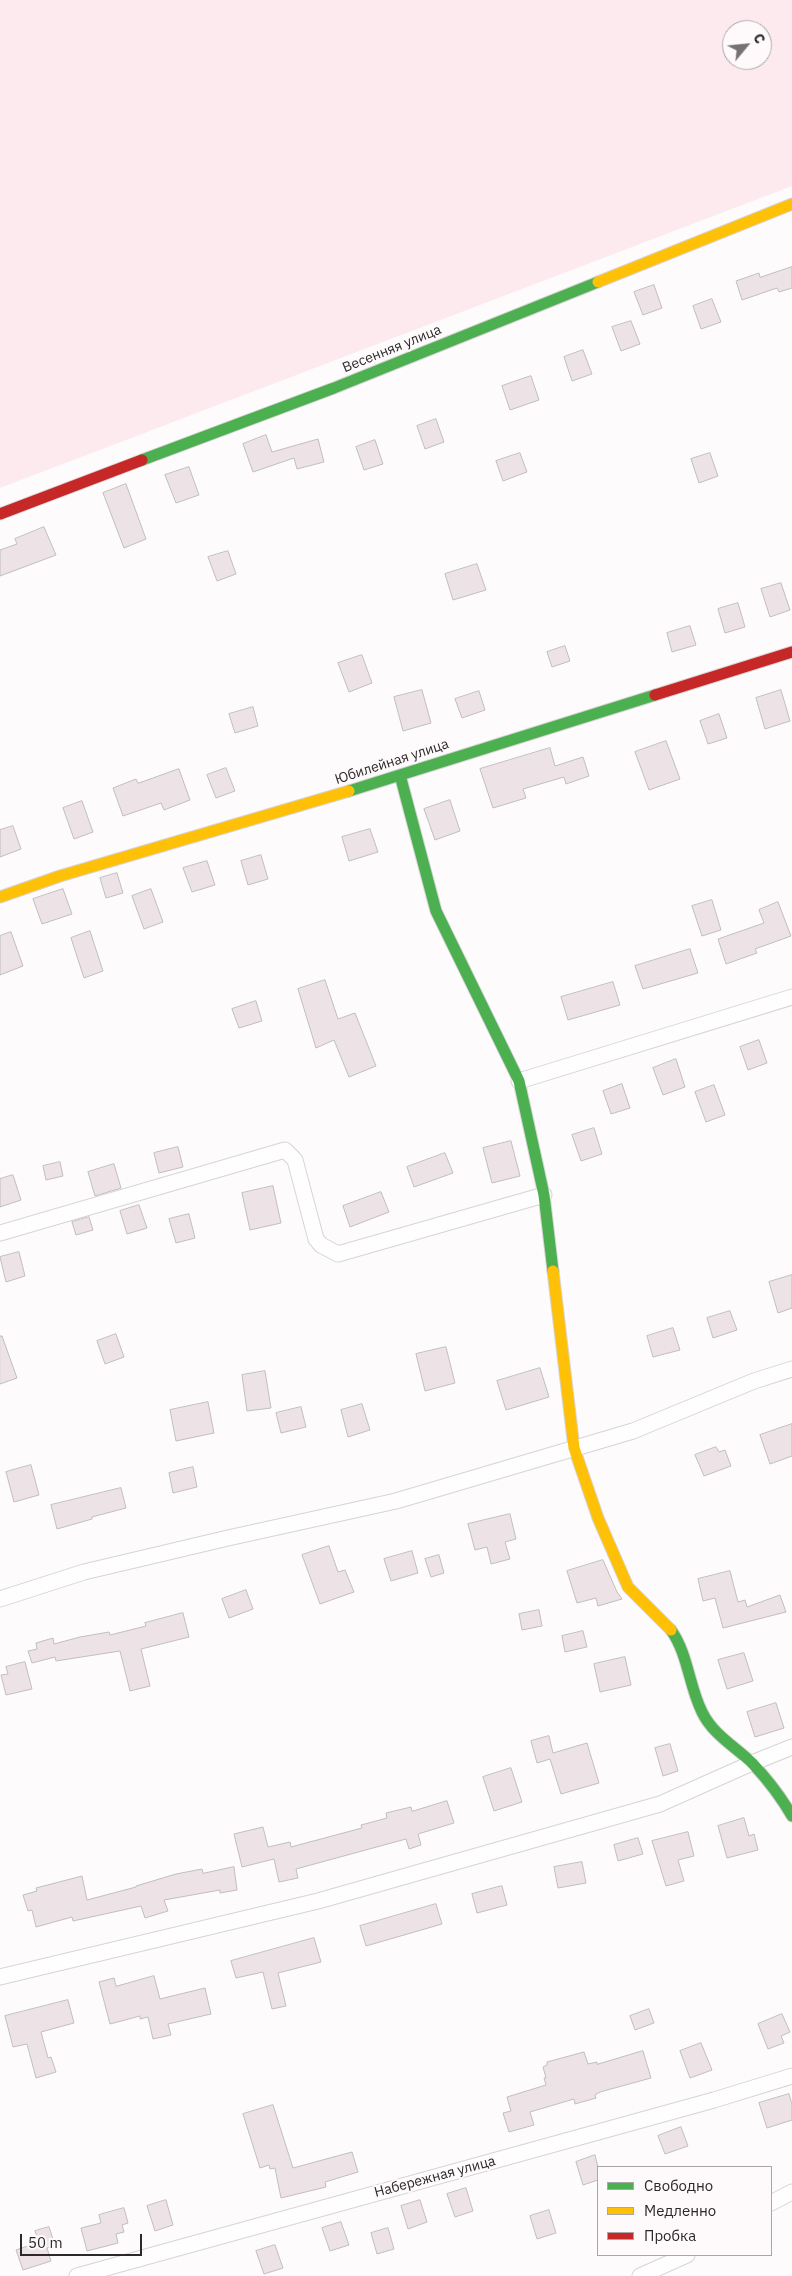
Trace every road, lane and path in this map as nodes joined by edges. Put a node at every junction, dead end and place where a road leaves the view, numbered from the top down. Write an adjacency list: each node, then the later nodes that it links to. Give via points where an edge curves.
1 (792, 204): 2 (street, Весенняя улица, via 334,388)
2 (0, 514)
3 (792, 652): 4 (street, Юбилейная улица)
4 (400, 775): 5 (street, Юбилейная улица, via 60,876); 7 (street, via 436,911)
5 (0, 897)
6 (792, 996): 7 (street)
7 (519, 1081): 8 (street)
8 (544, 1195): 9 (street, via 338,1254 316,1239 295,1160 285,1150); 11 (street)
9 (0, 1233)
10 (792, 1369): 11 (street, via 754,1381 633,1431)
11 (574, 1448): 12 (street, via 396,1501 84,1572); 14 (street, via 598,1518 628,1587 672,1631 702,1713 725,1742)
12 (0, 1599)
13 (792, 1747): 14 (street)
14 (752, 1762): 15 (street, via 780,1795); 16 (street, via 641,1810 318,1901)
15 (792, 1816)
16 (0, 1977)
17 (792, 2076): 21 (street, Набережная улица)
18 (792, 2192): 19 (street)
19 (772, 2202)
20 (684, 2256): 22 (street)
21 (77, 2276)
22 (640, 2276)

